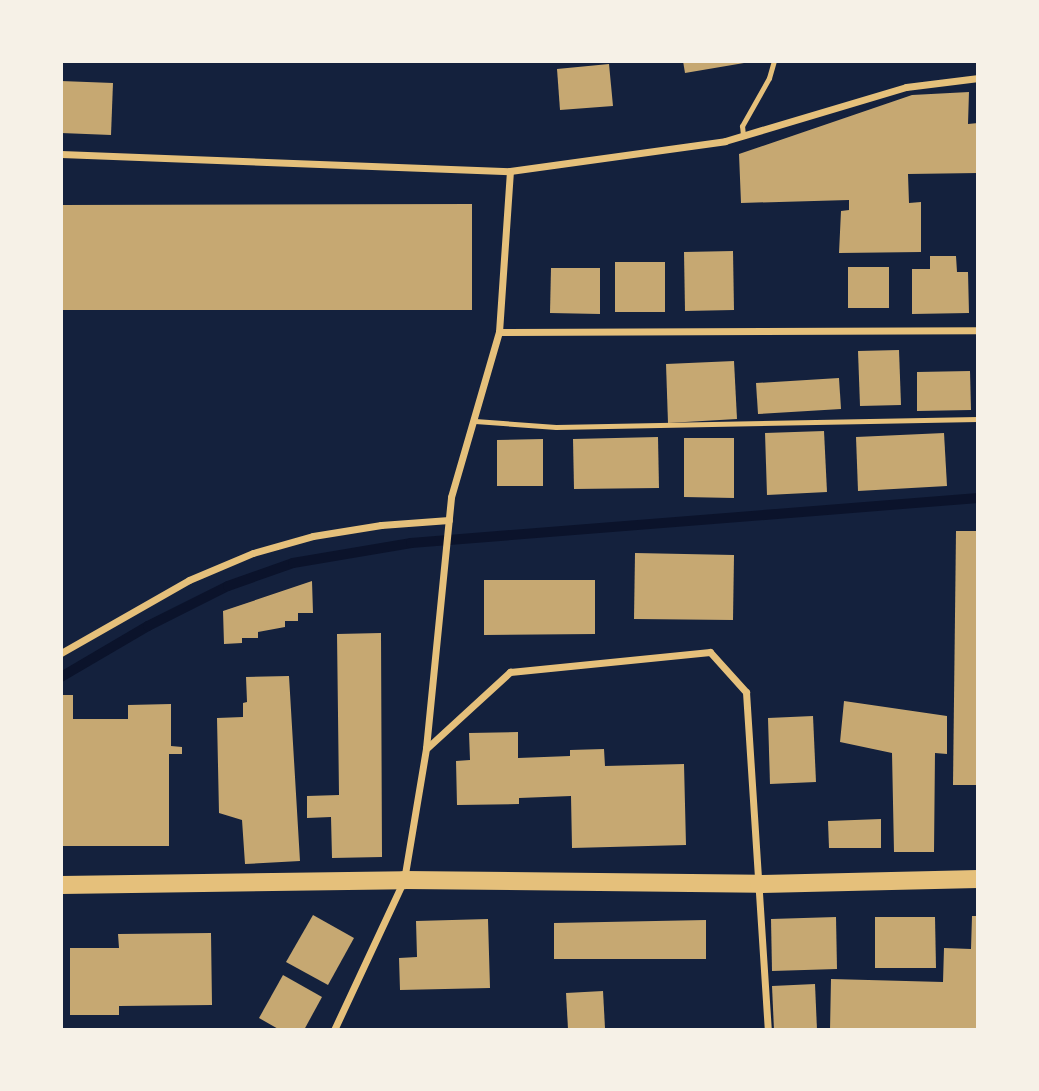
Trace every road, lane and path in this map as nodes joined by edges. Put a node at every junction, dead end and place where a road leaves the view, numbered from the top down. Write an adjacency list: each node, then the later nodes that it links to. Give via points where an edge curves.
1 (774, 61): 3 (lane, via 742,126)
2 (978, 78): 3 (street, via 906,87)
3 (743, 135): 5 (street)
4 (61, 154): 5 (street)
5 (510, 171): 7 (street)
6 (978, 330): 7 (street)
7 (499, 332): 9 (street)
8 (978, 419): 9 (lane, via 556,427)
9 (475, 421): 10 (street, via 460,461)
10 (449, 520): 11 (street, via 313,536 253,552 189,580); 12 (street)
11 (61, 653)
12 (426, 748): 14 (street); 15 (street, via 510,672 710,652 746,692)
13 (978, 879): 15 (main road)
14 (404, 880): 15 (main road); 16 (main road); 17 (street)
15 (759, 884): 18 (street)
16 (61, 885)
17 (334, 1030)
18 (768, 1030)

